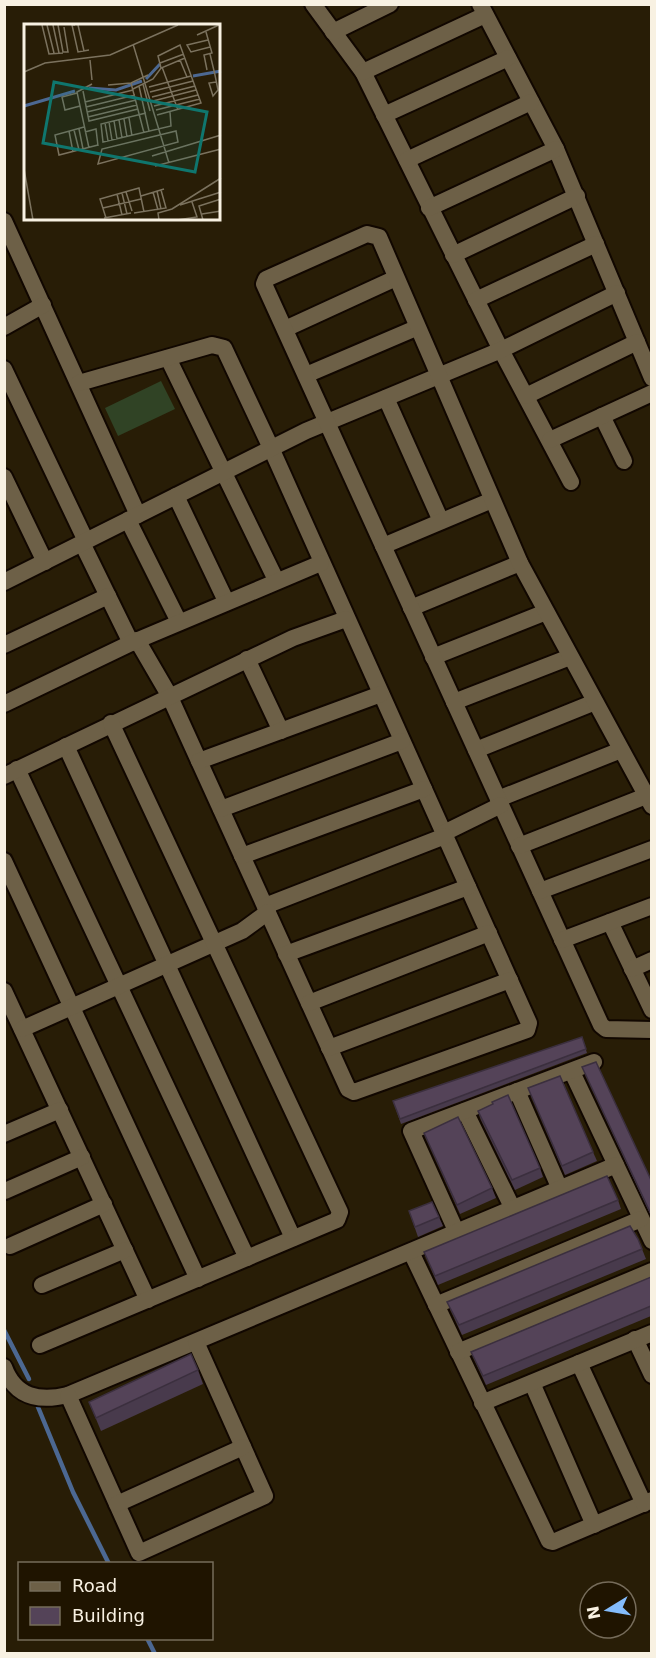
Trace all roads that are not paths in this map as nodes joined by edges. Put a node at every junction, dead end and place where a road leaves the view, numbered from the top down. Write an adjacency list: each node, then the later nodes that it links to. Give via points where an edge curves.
1 (313, 4): 4 (street)
2 (390, 4): 4 (street)
3 (482, 10): 5 (street); 6 (street)
4 (333, 32): 6 (street)
5 (508, 58): 7 (street); 8 (street)
6 (363, 72): 8 (street)
7 (531, 102): 9 (street); 10 (street)
8 (384, 115): 10 (street)
9 (556, 149): 11 (street); 12 (street)
10 (407, 160): 12 (street)
11 (577, 196): 14 (street); 15 (street)
12 (429, 208): 15 (street)
13 (4, 221): 19 (street)
14 (596, 244): 17 (street); 18 (street)
15 (453, 255): 18 (street)
16 (396, 278): 21 (street); 22 (street); 22 (street, via 379,237 367,234 270,277 264,284)
17 (617, 293): 23 (street); 24 (street)
18 (476, 300): 24 (street)
19 (43, 304): 20 (street); 30 (street)
20 (4, 327)
21 (416, 328): 27 (street); 28 (street)
22 (285, 329): 27 (street)
23 (637, 342): 29 (street); 32 (street)
24 (501, 350): 28 (street); 32 (street)
25 (168, 358): 30 (street); 37 (street, via 221,346); 39 (street)
26 (4, 369): 46 (street)
27 (306, 375): 35 (street)
28 (439, 377): 33 (street); 43 (street)
29 (651, 378)
30 (79, 383): 44 (street)
31 (651, 393): 34 (street)
32 (526, 396): 36 (street)
33 (386, 398): 35 (street); 45 (street)
34 (602, 416): 36 (street); 38 (street)
35 (327, 422): 37 (street); 47 (street)
36 (550, 440): 41 (street)
37 (271, 448): 39 (street); 49 (street)
38 (624, 461)
39 (225, 471): 42 (street); 51 (street)
40 (4, 477): 48 (street)
41 (571, 482)
42 (176, 496): 44 (street); 54 (street)
43 (492, 500): 45 (street); 50 (street)
44 (133, 518): 46 (street); 58 (street)
45 (441, 521): 47 (street)
46 (84, 542): 48 (street); 53 (street)
47 (383, 546): 55 (street)
48 (45, 562): 52 (street)
49 (321, 563): 51 (street); 57 (street)
50 (520, 563): 55 (street); 56 (street)
51 (276, 579): 54 (street)
52 (4, 582)
53 (108, 596): 59 (street); 60 (street)
54 (226, 601): 58 (street)
55 (411, 608): 61 (street)
56 (546, 612): 61 (street); 62 (street)
57 (346, 619): 63 (street); 64 (street)
58 (179, 622): 59 (street)
59 (134, 641): 65 (street); 68 (street)
60 (4, 645)
61 (434, 657): 66 (street)
62 (570, 657): 66 (street); 67 (street)
63 (247, 659): 65 (street); 70 (street)
64 (381, 694): 70 (street); 71 (street)
65 (169, 695): 69 (street); 75 (street)
66 (454, 702): 73 (street)
67 (595, 702): 73 (street); 74 (street)
68 (4, 704)
69 (111, 723): 72 (street); 93 (street)
70 (281, 731): 75 (street)
71 (402, 741): 77 (street); 80 (street)
72 (66, 746): 76 (street); 96 (street)
73 (476, 750): 79 (street)
74 (621, 750): 78 (street); 79 (street)
75 (199, 761): 80 (street)
76 (11, 772): 99 (street)
77 (424, 789): 81 (street); 84 (street)
78 (649, 801): 82 (street)
79 (500, 802): 81 (street); 82 (street)
80 (221, 809): 84 (street)
81 (444, 835): 86 (street); 89 (street)
82 (519, 846): 87 (street)
83 (651, 849): 87 (street)
84 (242, 856): 89 (street)
85 (4, 861): 102 (street)
86 (468, 887): 91 (street); 94 (street)
87 (540, 891): 92 (street)
88 (651, 906): 90 (street)
89 (266, 909): 93 (street, via 242,931); 94 (street)
90 (610, 922): 92 (street); 97 (street)
91 (489, 933): 98 (street); 101 (street)
92 (562, 940): 105 (street, via 601,1025 606,1029)
93 (214, 943): 96 (street); 121 (street, via 340,1212 337,1220)
94 (286, 954): 101 (street)
95 (651, 960): 97 (street)
96 (167, 964): 99 (street); 121 (street)
97 (632, 969): 103 (street)
98 (510, 980): 106 (street); 106 (street, via 530,1023 527,1030 354,1092 348,1089)
99 (119, 986): 102 (street); 126 (street)
100 (7, 1001): 104 (street)
101 (309, 1003): 106 (street)
102 (72, 1007): 104 (street); 128 (street)
103 (651, 1010)
104 (22, 1029): 110 (street)
105 (651, 1030)
106 (329, 1048)
107 (594, 1062): 108 (street)
108 (572, 1072): 109 (street); 114 (street)
109 (517, 1091): 111 (street); 115 (street)
110 (60, 1110): 112 (street); 113 (street)
111 (465, 1111): 118 (street); 120 (street, via 411,1131)
112 (4, 1134)
113 (82, 1157): 116 (street); 117 (street)
114 (616, 1165): 115 (street); 119 (street)
115 (560, 1189): 118 (street)
116 (4, 1191)
117 (104, 1204): 123 (street); 124 (street)
118 (513, 1209): 120 (street)
119 (641, 1219): 122 (street); 131 (street)
120 (457, 1233): 125 (street)
121 (293, 1238): 126 (street)
122 (651, 1241)
123 (10, 1245)
124 (125, 1250): 129 (street); 130 (street)
125 (411, 1252): 131 (street); 134 (street)
126 (247, 1258): 128 (street)
127 (651, 1271): 136 (street)
128 (198, 1279): 130 (street)
129 (42, 1285)
130 (148, 1300): 135 (street)
131 (436, 1305): 136 (street)
132 (651, 1333): 133 (street)
133 (636, 1339): 137 (street); 139 (street)
134 (196, 1342): 141 (street); 143 (street)
135 (40, 1345)
136 (458, 1352): 142 (street)
137 (579, 1363): 140 (street); 144 (street)
138 (4, 1367): 141 (street, via 22,1394 39,1398)
139 (651, 1375)
140 (532, 1383): 142 (street); 146 (street)
141 (68, 1395): 145 (street)
142 (482, 1403): 146 (street, via 549,1541)
143 (243, 1447): 145 (street); 145 (street, via 265,1496 139,1553)
144 (648, 1502): 146 (street)
145 (117, 1504)
146 (594, 1525)

